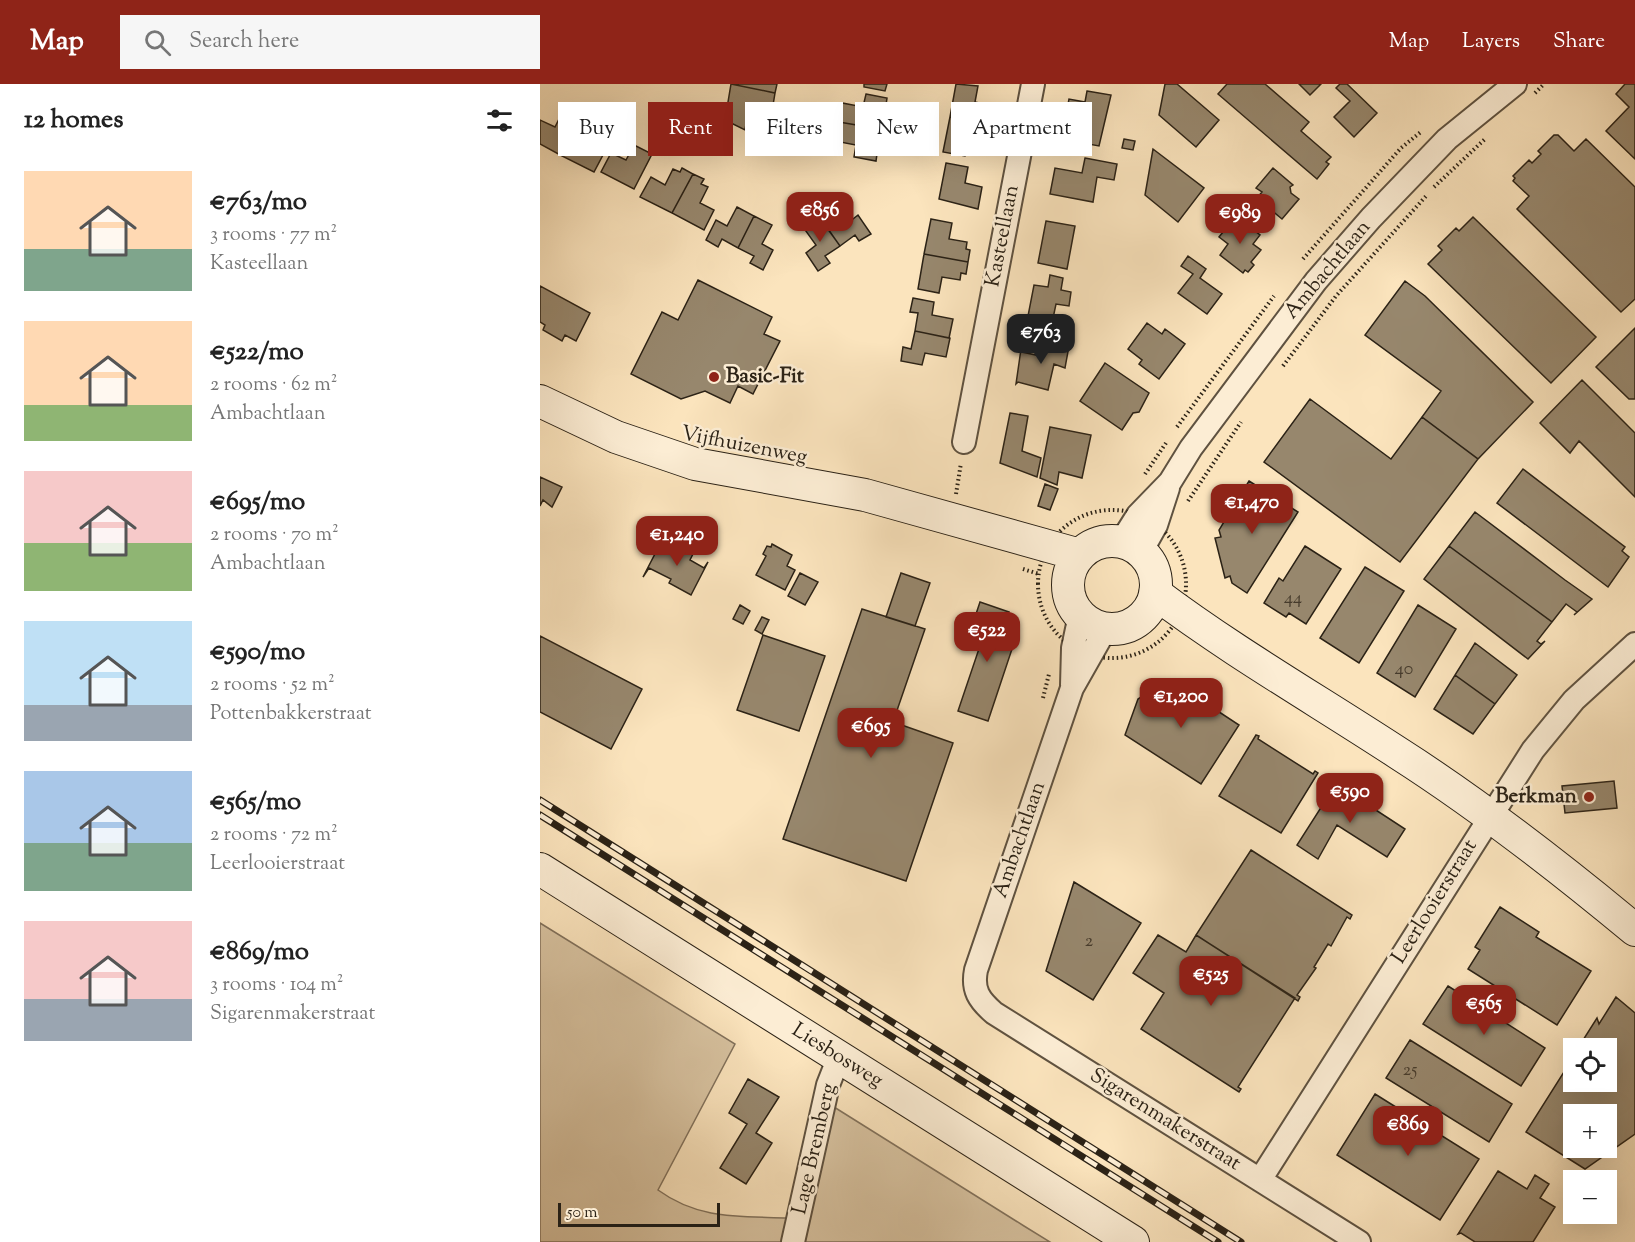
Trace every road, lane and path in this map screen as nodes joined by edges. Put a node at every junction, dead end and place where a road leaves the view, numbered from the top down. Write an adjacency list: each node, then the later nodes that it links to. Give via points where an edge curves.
1 (1033, 84): 8 (street, Kasteellaan)
2 (1544, 84): 3 (path)
3 (1524, 90): 11 (street, Ambachtlaan, via 1447,139 1316,281 1191,448 1170,482)
4 (1492, 133): 5 (path, via 1432,189 1336,296)
5 (1278, 372)
6 (540, 401): 9 (street, Vijfhuizenweg, via 616,437 695,464 888,500)
7 (1243, 419): 10 (path)
8 (964, 442): 9 (path)
9 (950, 502): 14 (street, Vijfhuizenweg)
10 (1186, 505)
11 (1158, 524): 12 (path, via 1121,510 1101,511 1074,520); 13 (street, Ambachtlaan); 16 (path, via 1178,551 1185,575 1185,597)
12 (1061, 530)
13 (1131, 547): 14 (street, via 1099,543); 15 (street, via 1153,570)
14 (1063, 568): 17 (street, via 1071,601); 17 (path, via 1038,590 1047,621)
15 (1147, 606): 16 (street); 17 (street, via 1124,627)
16 (1176, 621): 17 (path, via 1163,639 1134,656 1104,658); 19 (street, via 1274,675 1400,754)
17 (1088, 636): 22 (street, Ambachtlaan, via 976,970)
18 (1635, 644): 19 (street, Leerlooierstraat, via 1574,700 1533,750)
19 (1490, 817): 21 (street); 24 (street, Leerlooierstraat)
20 (540, 869): 23 (street, Liesbosweg)
21 (1635, 930)
22 (976, 994): 24 (street, Sigarenmakerstraat, via 994,1013)
23 (839, 1057): 25 (street, Lage Bremberg, via 828,1085); 26 (street, Liesbosweg)
24 (1260, 1180): 27 (street, Sigarenmakerstraat)
25 (793, 1242)
26 (1133, 1242)
27 (1359, 1242)

